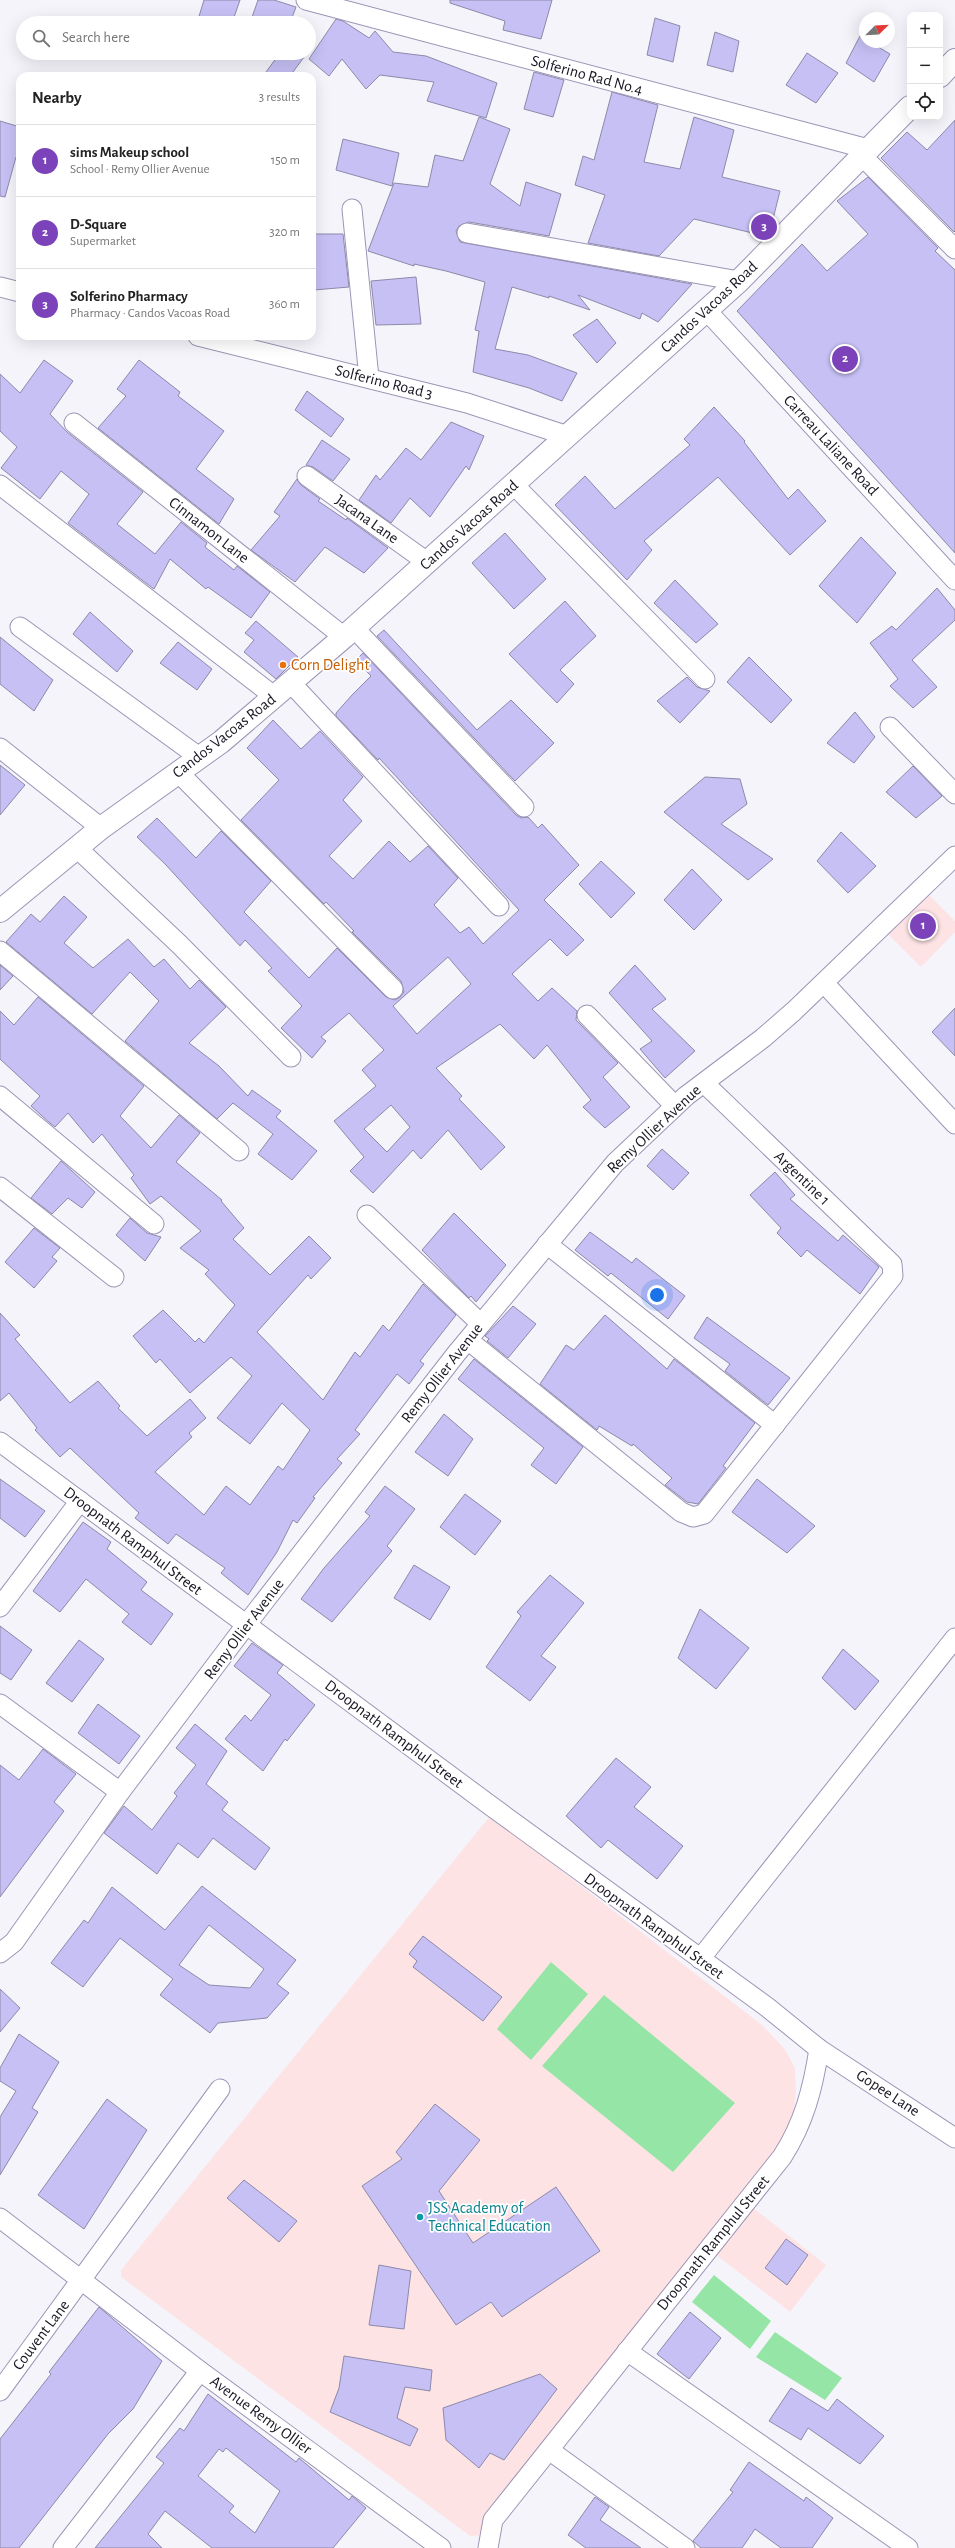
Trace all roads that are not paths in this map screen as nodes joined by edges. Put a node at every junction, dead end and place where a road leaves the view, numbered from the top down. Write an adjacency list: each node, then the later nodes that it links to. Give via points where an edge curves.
1 (306, 0): 5 (street, Solferino Rad No.4)
2 (955, 60): 3 (main road)
3 (943, 73)
4 (907, 110): 5 (main road, Candos Vacoas Road)
5 (865, 153): 8 (street); 9 (main road, Candos Vacoas Road)
6 (352, 209): 14 (street)
7 (467, 233): 9 (street)
8 (955, 249)
9 (739, 282): 12 (main road, Candos Vacoas Road)
10 (0, 287): 11 (street)
11 (16, 291)
12 (707, 311): 16 (main road, Candos Vacoas Road); 21 (street, Carreau Laliane Road)
13 (214, 340): 14 (street, Solferino Road 3)
14 (369, 378): 16 (street, Solferino Road 3, via 466,403)
15 (74, 423): 23 (street, Cinnamon Lane)
16 (568, 436): 19 (main road, Candos Vacoas Road)
17 (307, 476): 20 (street, Jacana Lane)
18 (0, 485): 25 (street)
19 (514, 485): 20 (main road, Candos Vacoas Road); 24 (street)
20 (427, 562): 23 (main road, Candos Vacoas Road)
21 (955, 580)
22 (20, 627): 28 (street)
23 (349, 632): 25 (main road, Candos Vacoas Road); 31 (street, Cinnamon Lane)
24 (705, 679)
25 (283, 690): 28 (main road, Candos Vacoas Road); 36 (street)
26 (890, 727): 30 (street)
27 (0, 748): 32 (street)
28 (199, 757): 29 (main road, Candos Vacoas Road)
29 (178, 772): 32 (main road, Candos Vacoas Road); 39 (street)
30 (955, 794)
31 (524, 807)
32 (101, 828): 33 (main road, Candos Vacoas Road)
33 (77, 848): 35 (main road, Candos Vacoas Road); 41 (street, via 179,944)
34 (955, 856): 38 (street, Remy Ollier Avenue)
35 (3, 903)
36 (499, 906)
37 (0, 951): 46 (street)
38 (824, 983): 42 (street, Remy Ollier Avenue, via 763,1038); 45 (street)
39 (393, 989)
40 (587, 1015): 44 (street)
41 (291, 1058)
42 (704, 1083): 44 (street, Remy Ollier Avenue); 54 (street, Argentine 1, via 892,1264 893,1276)
43 (0, 1096): 49 (street)
44 (675, 1106): 50 (street, Remy Ollier Avenue, via 615,1163)
45 (955, 1124)
46 (239, 1151)
47 (0, 1187): 51 (street)
48 (367, 1215): 52 (street)
49 (154, 1224)
50 (547, 1244): 52 (street, Remy Ollier Avenue); 54 (street)
51 (114, 1277)
52 (481, 1324): 53 (street, Remy Ollier Avenue)
53 (468, 1340): 54 (street, via 681,1512 693,1517 704,1514); 58 (street, Remy Ollier Avenue)
54 (775, 1425)
55 (0, 1442): 56 (street, Droopnath Ramphul Street)
56 (80, 1501): 57 (street); 58 (street, Droopnath Ramphul Street)
57 (0, 1606)
58 (246, 1625): 61 (street, Remy Ollier Avenue); 63 (street, Droopnath Ramphul Street)
59 (955, 1638): 63 (street)
60 (0, 1704): 61 (street)
61 (120, 1792): 62 (street, Remy Ollier Avenue, via 14,1942)
62 (0, 1953)
63 (700, 1960): 64 (street, Droopnath Ramphul Street, via 767,2007)
64 (819, 2049): 66 (street, Gopee Lane); 69 (street, Droopnath Ramphul Street, via 814,2083 793,2139 782,2157)
65 (220, 2089): 68 (street, Couvent Lane)
66 (955, 2138)
67 (0, 2218): 68 (street, Avenue Remy Ollier)
68 (82, 2280): 70 (street, Avenue Remy Ollier); 71 (street, Couvent Lane)
69 (627, 2351): 72 (street, Droopnath Ramphul Street); 77 (street)
70 (200, 2371): 73 (street); 74 (street, Avenue Remy Ollier)
71 (0, 2391)
72 (549, 2450): 75 (street, Droopnath Ramphul Street, via 493,2520); 76 (street)
73 (64, 2548)
74 (442, 2548)
75 (488, 2548)
76 (685, 2548)
77 (908, 2548)

